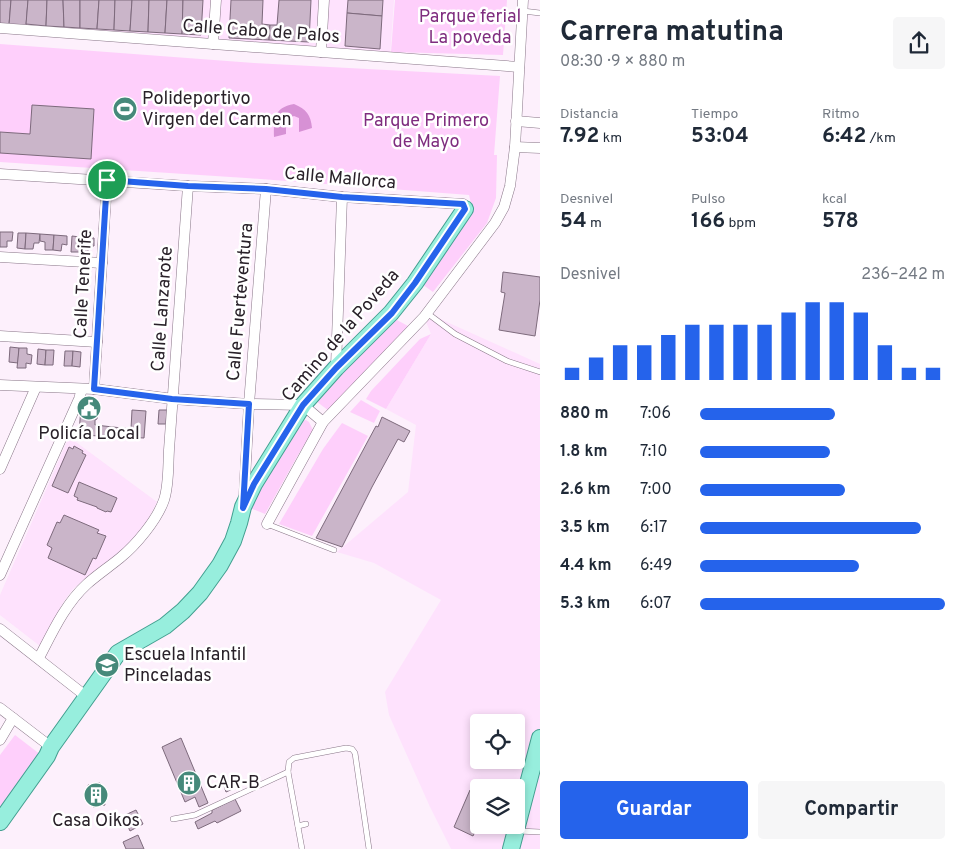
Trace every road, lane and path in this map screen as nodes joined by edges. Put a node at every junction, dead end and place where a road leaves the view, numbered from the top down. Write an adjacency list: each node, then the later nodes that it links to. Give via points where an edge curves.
1 (216, 0): 7 (street)
2 (324, 0): 8 (street)
3 (523, 0): 4 (street)
4 (522, 11): 5 (lane); 9 (street)
5 (540, 13)
6 (0, 28): 7 (street, Calle Cabo de Palos)
7 (213, 44): 8 (street, Calle Cabo de Palos)
8 (320, 52): 9 (street, Calle Cabo de Palos)
9 (519, 67): 10 (street)
10 (516, 121): 11 (street); 12 (street)
11 (540, 123)
12 (515, 147): 13 (street); 22 (street, via 510,186 496,223)
13 (540, 148)
14 (0, 174): 15 (street, Calle Mallorca)
15 (107, 180): 16 (street, Calle Mallorca); 21 (street, Calle Tenerife)
16 (188, 186): 17 (street, Calle Mallorca); 31 (street, Calle Lanzarote)
17 (266, 189): 18 (street, Calle Mallorca); 32 (street, Calle Fuerteventura)
18 (342, 197): 19 (street, Calle Mallorca, via 463,204); 25 (street)
19 (465, 209): 25 (main road, Camino de la Poveda, via 392,313)
20 (0, 257): 21 (street)
21 (102, 263): 24 (street, Calle Tenerife)
22 (427, 313): 26 (lane, via 454,334); 34 (street)
23 (0, 336): 24 (street)
24 (97, 342): 30 (street, Calle Tenerife)
25 (336, 368): 33 (main road, Camino de la Poveda)
26 (540, 372)
27 (0, 385): 28 (street)
28 (36, 388): 29 (street); 35 (street)
29 (82, 389): 30 (street); 39 (street)
30 (94, 389): 31 (street)
31 (172, 399): 32 (street); 41 (street, Calle Lanzarote, via 166,487 158,513 132,547 86,584 70,604)
32 (249, 404): 33 (street); 36 (street, Calle Fuerteventura)
33 (303, 405): 34 (street); 36 (main road, Camino de la Poveda, via 254,484)
34 (323, 422): 37 (street)
35 (0, 469)
36 (243, 508): 42 (main road, Camino de la Poveda, via 233,541 200,593 165,626 118,652)
37 (267, 524): 38 (lane)
38 (334, 550)
39 (0, 575)
40 (0, 629): 41 (street)
41 (38, 658): 42 (street)
42 (87, 697): 47 (main road, Camino de la Poveda)
43 (0, 708): 44 (street)
44 (13, 718): 46 (street); 47 (street)
45 (540, 738): 49 (main road)
46 (0, 740)
47 (51, 747): 51 (main road, Camino de la Poveda)
48 (288, 772): 50 (lane, via 195,815); 53 (lane); 58 (lane, via 289,762 294,758 346,748 352,750)
49 (525, 796)
50 (173, 819)
51 (0, 822)
52 (306, 824): 53 (lane)
53 (298, 826): 57 (lane)
54 (525, 831): 55 (lane)
55 (540, 832)
56 (515, 834): 59 (main road)
57 (302, 849)
58 (369, 849)
59 (511, 849)

